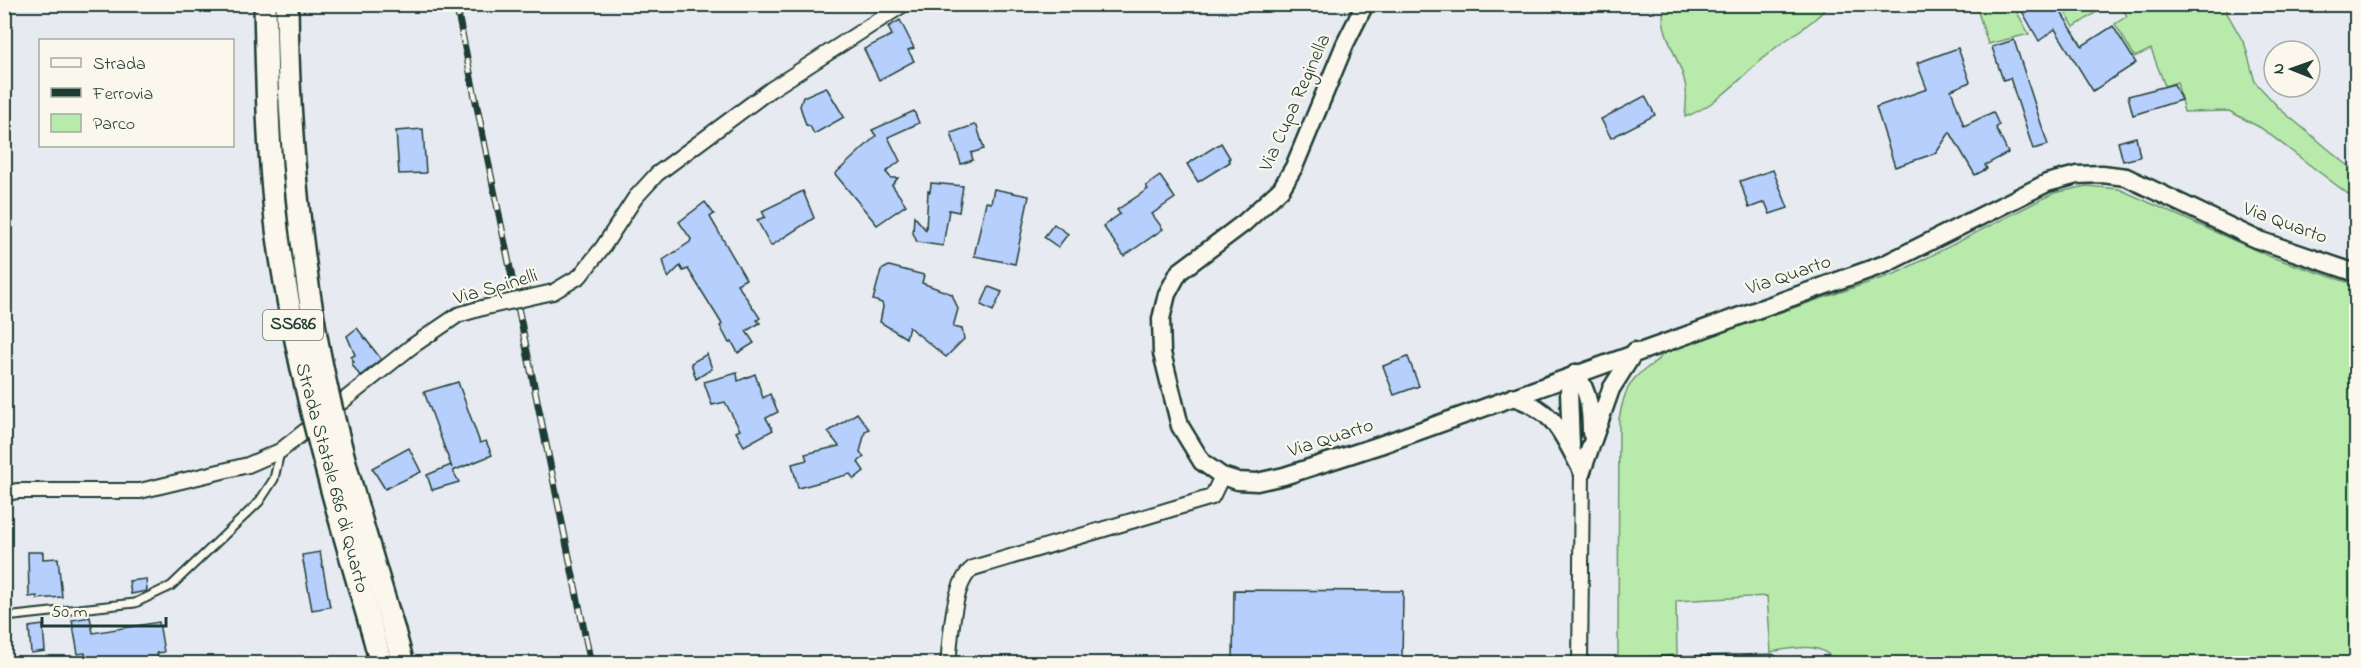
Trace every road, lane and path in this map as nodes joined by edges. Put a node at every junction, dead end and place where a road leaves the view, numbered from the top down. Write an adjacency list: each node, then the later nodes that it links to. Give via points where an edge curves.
1 (265, 4): 16 (highway, Strada Statale 686 di Quarto / SS686, bridge, via 270,140 281,257 319,440)
2 (288, 4): 16 (highway, Strada Statale 686 di Quarto / SS686, bridge, via 293,157 316,337 363,527)
3 (904, 4): 11 (street, Via Spinelli, bridge, via 770,90 657,174 635,198 580,276 553,292 458,315 411,347)
4 (1365, 4): 13 (street, Via Cupa Reginella, via 1281,189 1244,224 1179,272 1167,294 1161,319 1162,353 1174,408 1195,453)
5 (2356, 273): 6 (street, Via Quarto, via 2256,239 2126,177 2077,175 2047,183 1885,264)
6 (1635, 351): 7 (street, Via Quarto); 9 (street, via 1611,389)
7 (1576, 373): 8 (street, Via Quarto); 9 (street, via 1591,405); 10 (street, via 1569,391)
8 (1513, 397): 10 (street, via 1534,404 1551,416); 13 (street, Via Quarto, via 1284,476 1247,482)
9 (1591, 449): 12 (street)
10 (1571, 450): 12 (street)
11 (280, 451): 14 (street, Via Spinelli, via 248,465 140,491); 15 (lane, via 274,479 259,502 171,586 135,603)
12 (1582, 471): 21 (street)
13 (1222, 476): 20 (street, via 1212,497 973,568 963,576 959,589)
14 (4, 494)
15 (4, 617)
16 (384, 634): 18 (highway, Strada Statale 686 di Quarto / SS686); 19 (highway, Strada Statale 686 di Quarto / SS686)
17 (1772, 659): 21 (lane, via 1725,656)
18 (381, 663)
19 (403, 663)
20 (948, 663)
21 (1580, 663)

